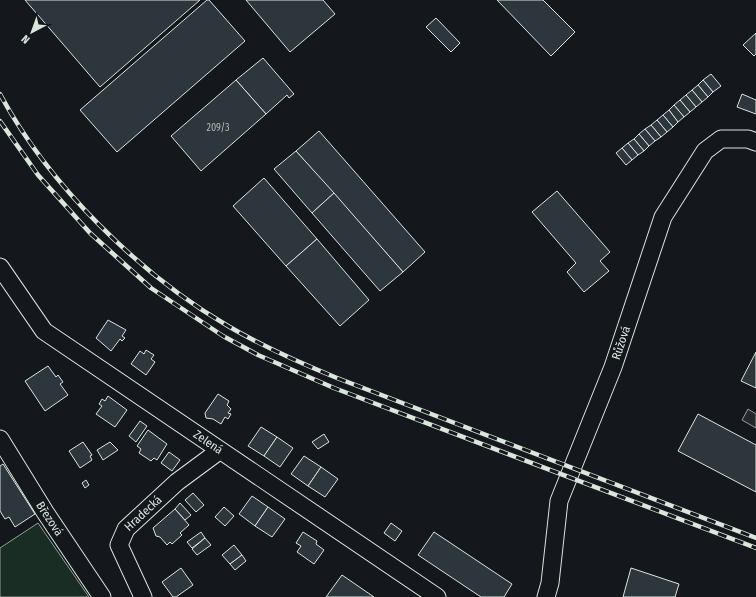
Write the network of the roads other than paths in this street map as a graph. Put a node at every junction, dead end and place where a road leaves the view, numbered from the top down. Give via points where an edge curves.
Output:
1 (756, 142) edge
2 (0, 267) edge
3 (0, 439) edge
4 (219, 451) junction
5 (102, 597) edge
6 (143, 597) edge
7 (437, 597) edge
8 (546, 597) edge

1 - 8 street, Růžová via 748,139 721,139 705,151 663,217 614,367 559,501 550,583
2 - 4 street, Zelená via 44,331
3 - 5 street, Březová
4 - 6 street, Hradecká via 177,482 126,528 119,545
4 - 7 street, Zelená

